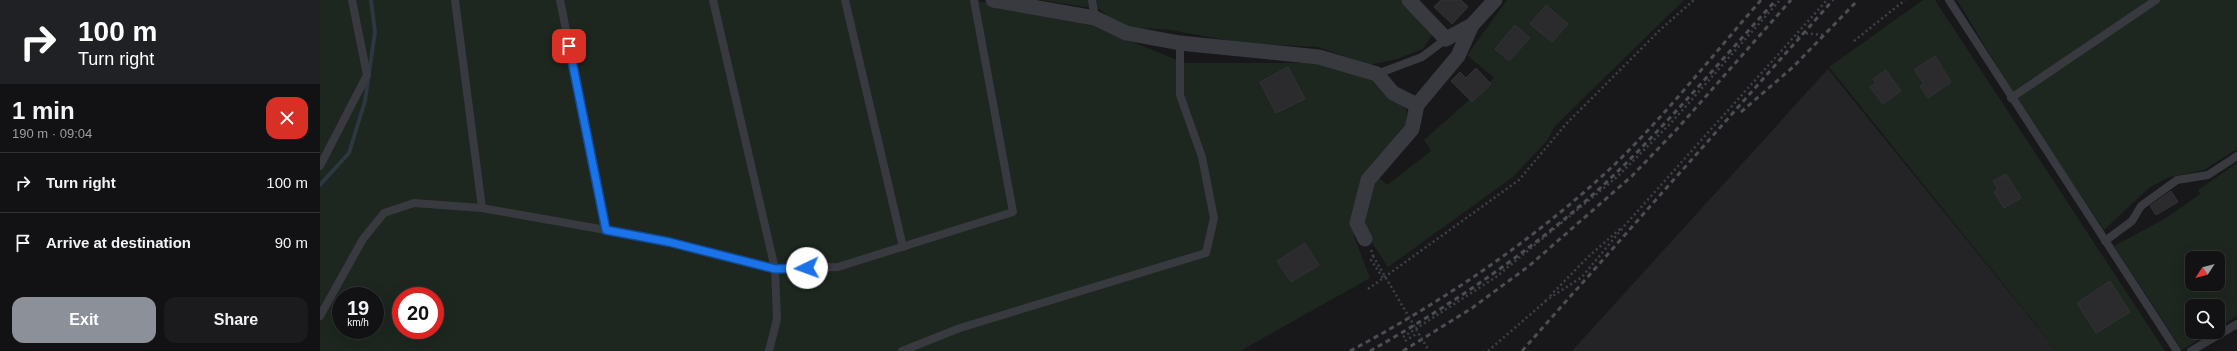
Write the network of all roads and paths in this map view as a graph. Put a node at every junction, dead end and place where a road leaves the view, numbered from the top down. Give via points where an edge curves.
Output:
1 (352, 0) edge
2 (455, 0) edge
3 (560, 0) edge
4 (713, 0) edge
5 (845, 0) edge
6 (974, 0) edge
7 (993, 0) edge
8 (1092, 0) edge
9 (1409, 0) edge
10 (1495, 0) edge
11 (1694, 0) edge
12 (1780, 0) edge
13 (1827, 0) edge
14 (1905, 0) edge
15 (1949, 0) edge
16 (2156, 0) edge
17 (1095, 18) junction
18 (1472, 25) junction
19 (1824, 35) dead end
20 (1795, 38) junction
21 (1446, 39) junction
22 (1854, 41) dead end
23 (1180, 43) junction
24 (1377, 74) junction
25 (2011, 98) junction
26 (1417, 104) junction
27 (2237, 156) edge
28 (320, 166) edge
29 (482, 208) junction
30 (1626, 224) junction
31 (606, 230) junction
32 (1365, 239) dead end
33 (2106, 241) junction
34 (903, 247) junction
35 (775, 269) junction
36 (1383, 278) junction
37 (1368, 289) dead end
38 (1545, 301) junction
39 (320, 316) edge
40 (2237, 324) edge
41 (1418, 334) junction
42 (1403, 337) dead end
43 (1405, 341) dead end
44 (769, 351) edge
45 (902, 351) edge
46 (1428, 351) edge
47 (1488, 351) edge
48 (2176, 351) edge
49 (2191, 351) edge

1 - 28 lane via 367,75
2 - 29 lane
3 - 31 lane
4 - 35 lane
5 - 34 lane
6 - 34 lane via 1013,212
7 - 17 street
8 - 17 lane
9 - 21 street
10 - 18 street
11 - 36 path via 1669,25 1661,29 1566,124 1519,180
12 - 42 path via 1671,123 1617,177 1496,277
13 - 20 path
14 - 22 path
15 - 25 lane
16 - 25 lane
17 - 23 street via 1126,33
18 - 21 street
18 - 26 street via 1458,56
19 - 20 path via 1804,34
20 - 30 path
21 - 24 lane via 1422,57
23 - 24 street via 1319,57
23 - 45 lane via 1180,95 1202,157 1214,218 1206,253 968,326
24 - 26 street via 1393,93
25 - 33 lane
26 - 32 street via 1412,129 1368,180 1358,223
27 - 33 lane via 2208,175 2177,180 2141,206 2132,221
29 - 31 lane
29 - 39 lane via 414,203 384,213 363,239
30 - 38 path via 1588,257
30 - 38 path via 1582,277
31 - 35 lane via 669,242
33 - 48 lane
34 - 35 lane via 838,266
35 - 44 lane via 777,319
36 - 37 path
36 - 41 path, bridge via 1371,260 1373,256
38 - 47 path
40 - 49 lane
41 - 43 path
41 - 46 path, bridge

